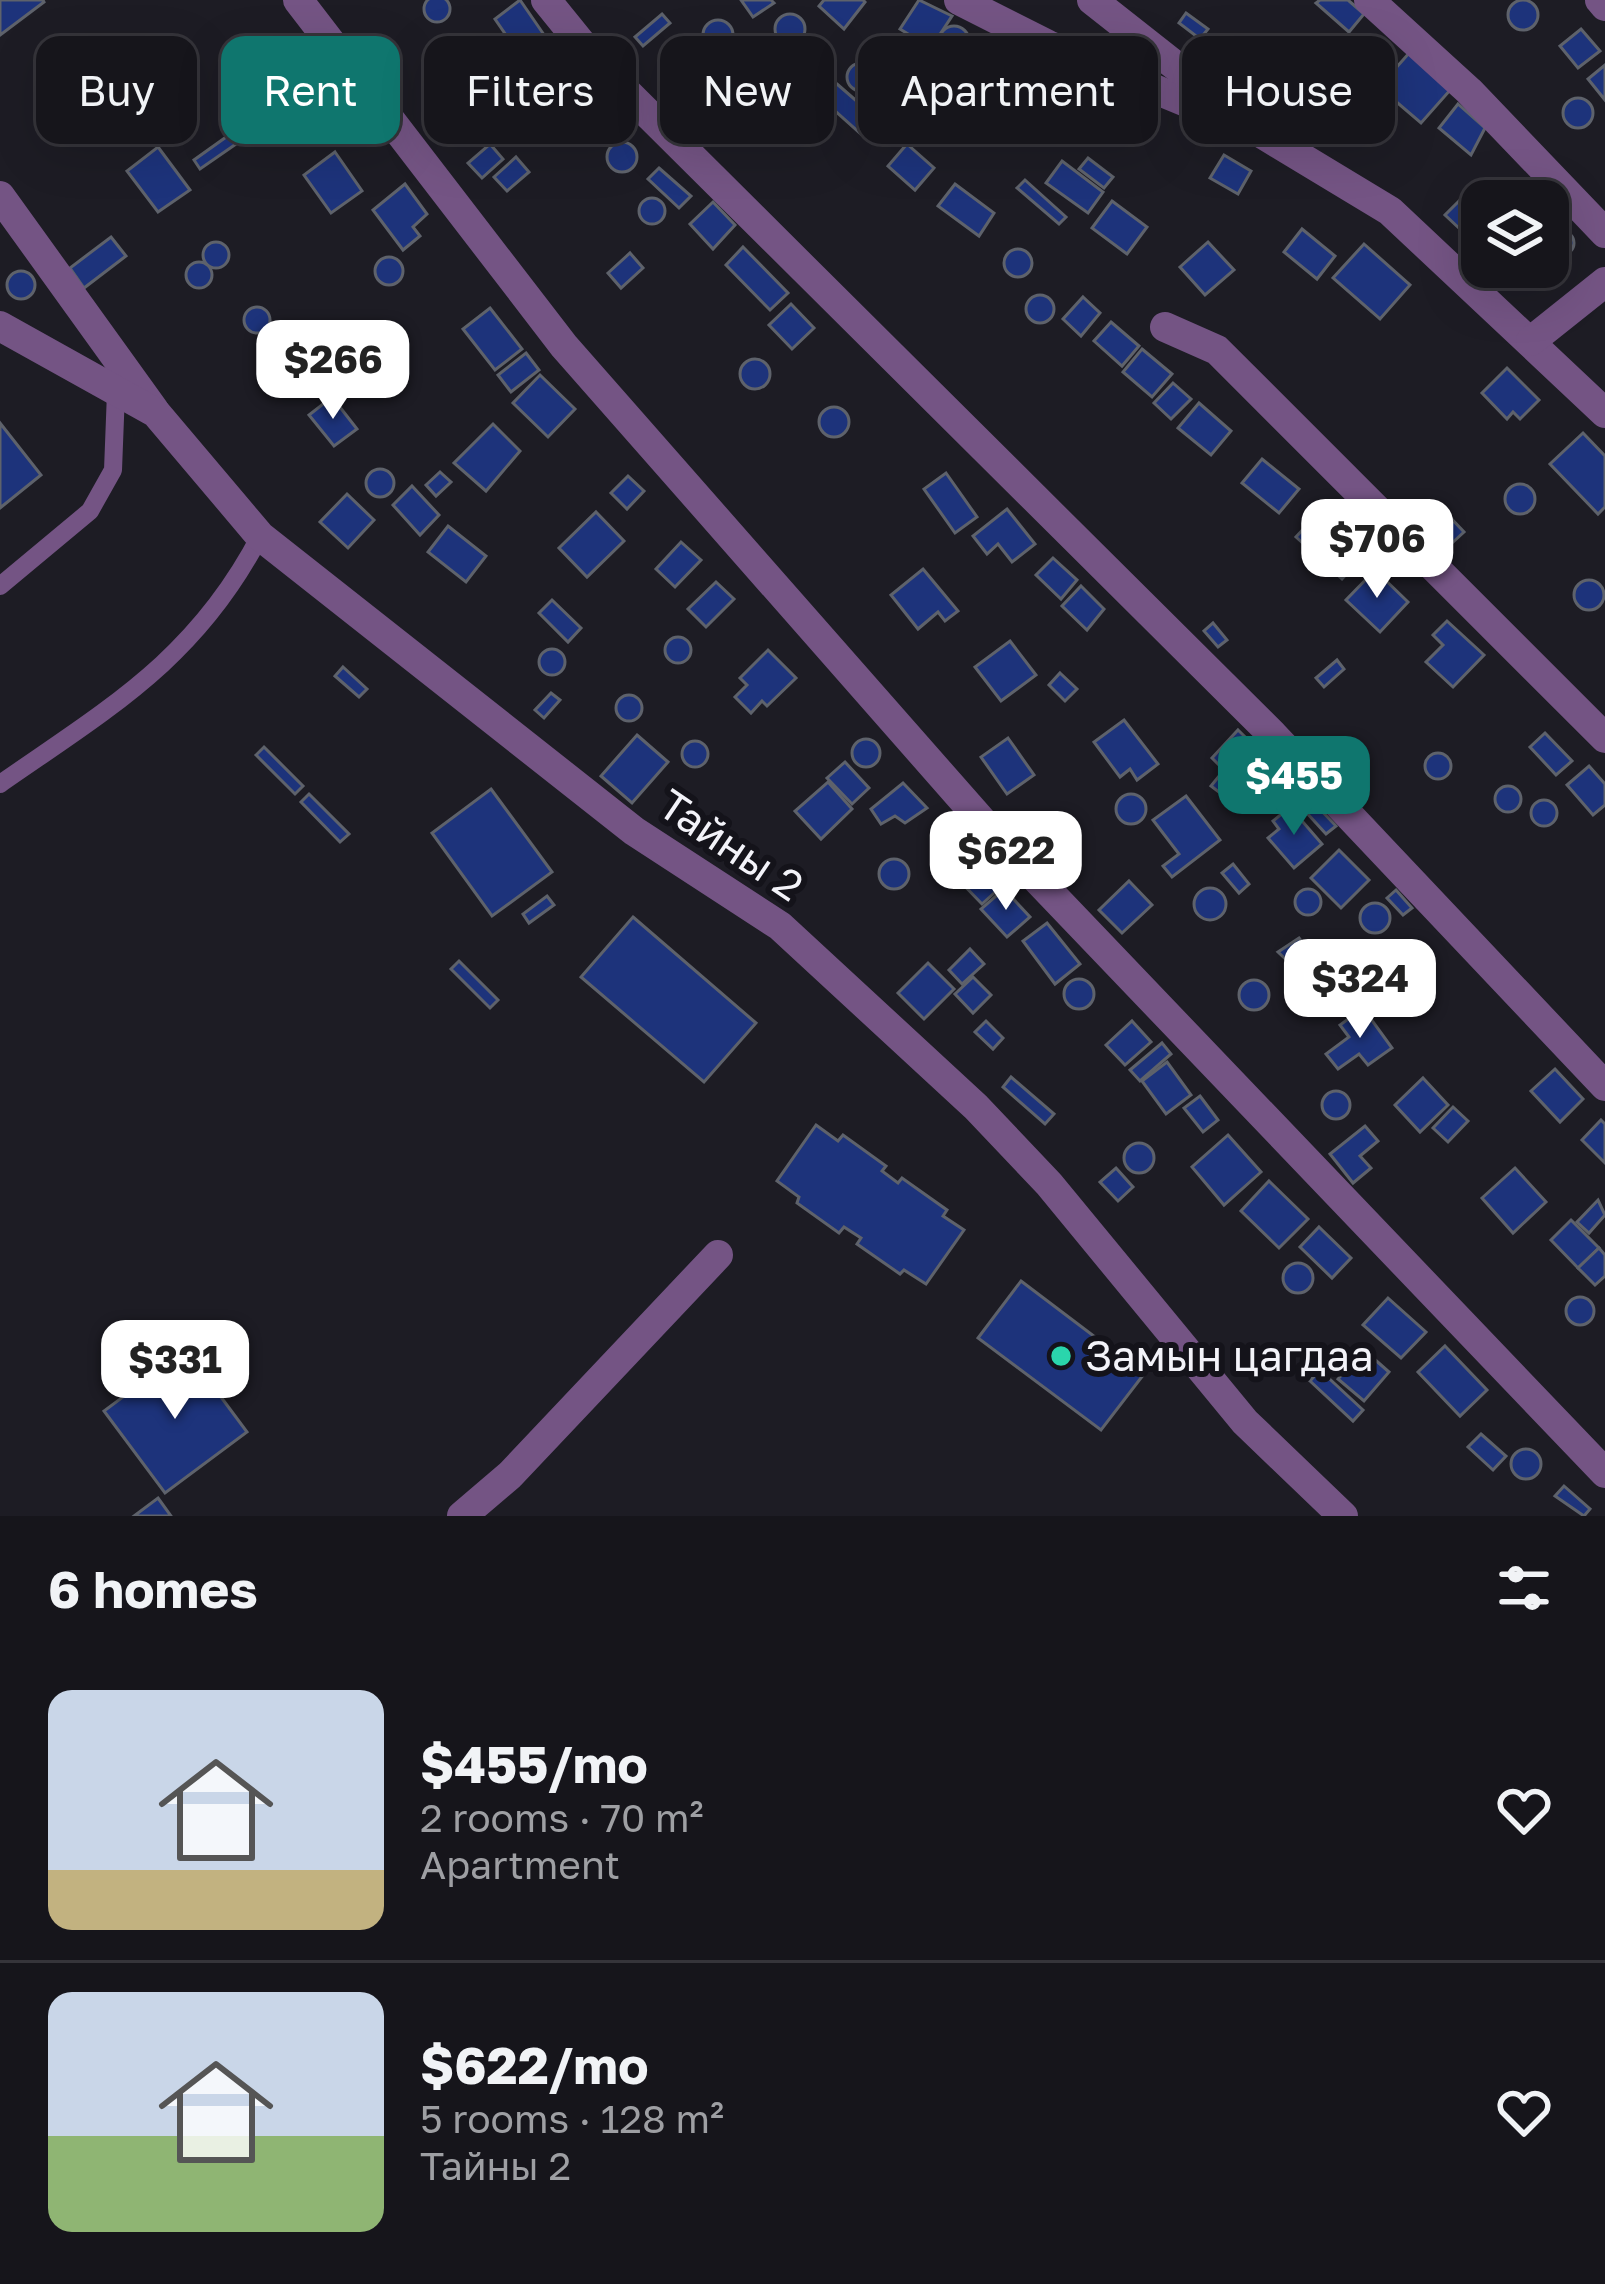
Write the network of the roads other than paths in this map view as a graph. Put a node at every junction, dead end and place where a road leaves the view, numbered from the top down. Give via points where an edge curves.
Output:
1 (298, 0) edge
2 (546, 0) edge
3 (959, 0) edge
4 (1092, 0) edge
5 (1369, 0) edge
6 (1182, 71) edge
7 (1182, 102) edge
8 (1278, 144) edge
9 (0, 196) edge
10 (1605, 233) edge
11 (1605, 281) edge
12 (0, 326) edge
13 (1165, 327) dead end
14 (1531, 341) junction
15 (116, 392) junction
16 (156, 413) junction
17 (1605, 413) edge
18 (260, 536) junction
19 (0, 586) edge
20 (1605, 738) edge
21 (0, 784) edge
22 (1605, 1086) edge
23 (718, 1255) dead end
24 (1605, 1473) edge
25 (462, 1516) edge
26 (1343, 1516) edge

1 - 24 street via 564,346 987,827
2 - 22 street via 598,63 1273,735
3 - 7 street
4 - 6 street
5 - 10 street
8 - 14 street via 1390,211
9 - 16 street
11 - 14 street
12 - 15 street, Тайны 2
13 - 20 street via 1217,350
14 - 17 street
15 - 16 street, Тайны 2
15 - 19 lane via 113,470 90,511
16 - 18 street, Тайны 2
18 - 21 lane via 235,584 185,645 142,686
18 - 26 street, Тайны 2 via 634,831 780,926 991,1122 1245,1422
23 - 25 street

